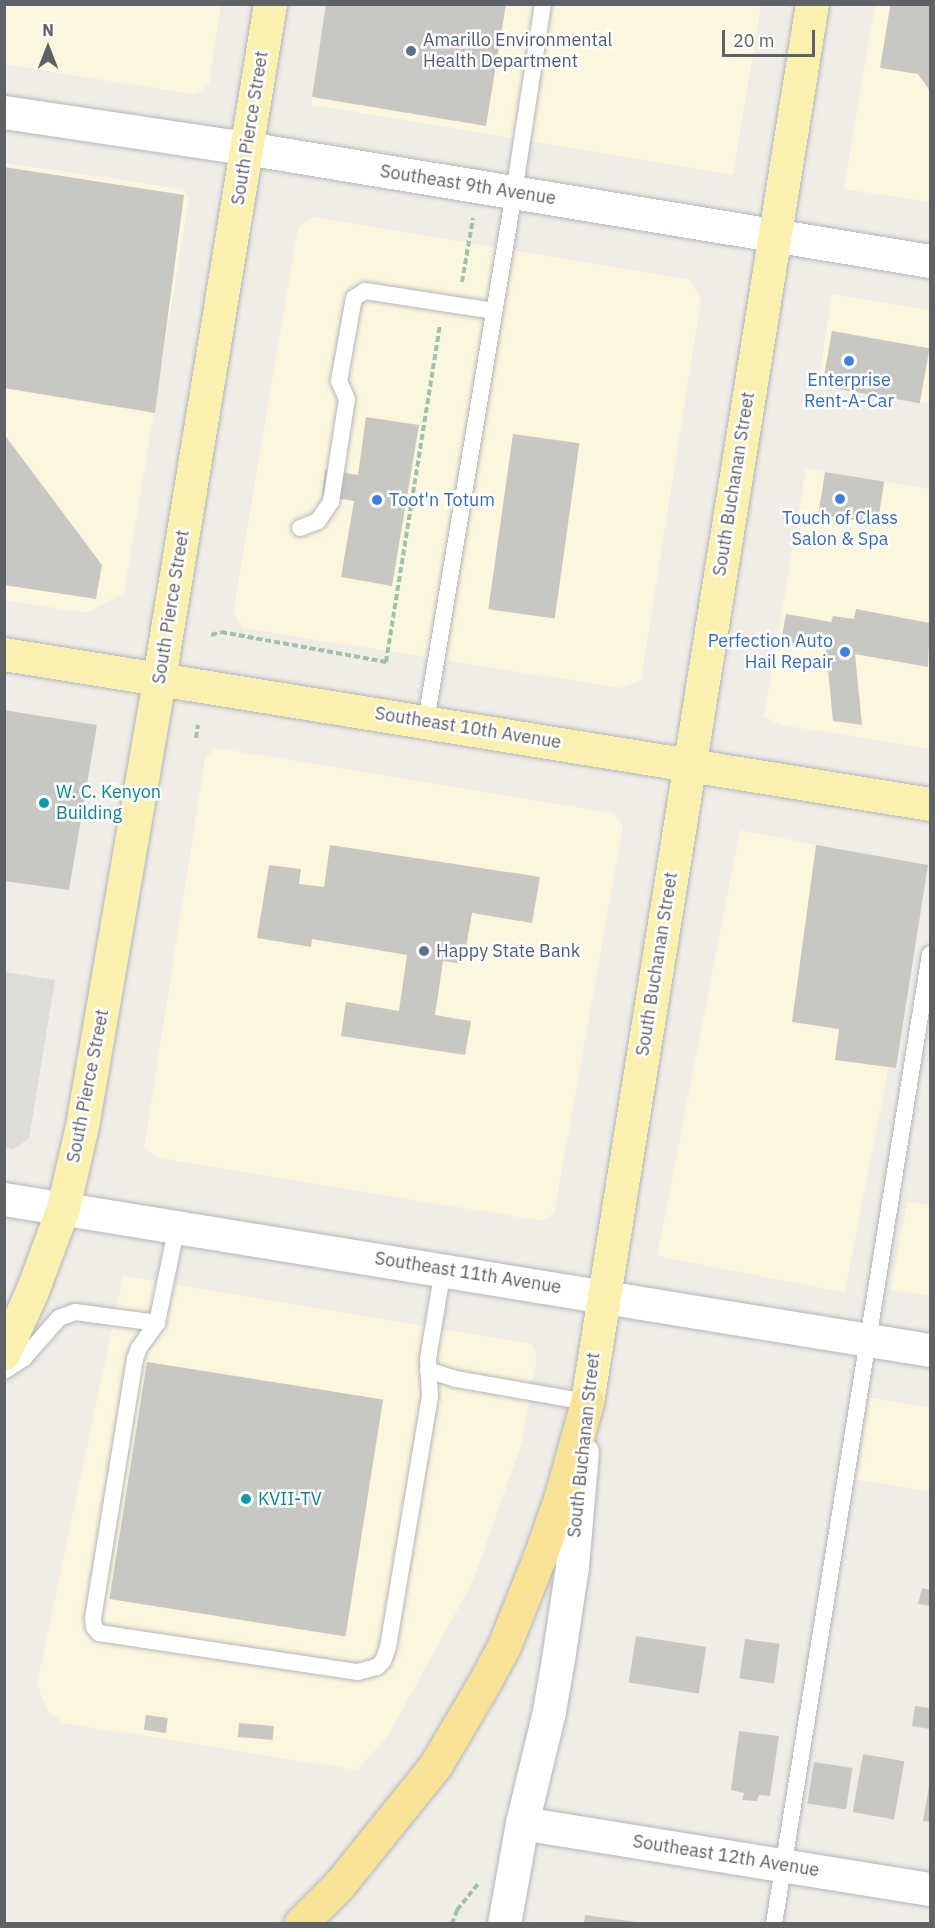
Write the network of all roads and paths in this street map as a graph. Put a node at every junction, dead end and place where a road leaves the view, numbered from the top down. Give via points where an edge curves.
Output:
1 (270, 4) edge
2 (543, 4) edge
3 (812, 4) edge
4 (4, 112) edge
5 (246, 148) junction
6 (477, 188) junction
7 (514, 193) junction
8 (774, 235) junction
9 (930, 261) edge
10 (458, 305) junction
11 (494, 311) junction
12 (300, 528) dead end
13 (210, 635) dead end
14 (4, 654) edge
15 (159, 678) junction
16 (426, 721) junction
17 (198, 725) dead end
18 (196, 738) dead end
19 (690, 764) junction
20 (930, 804) edge
21 (930, 954) edge
22 (4, 1199) edge
23 (63, 1208) junction
24 (177, 1226) junction
25 (443, 1269) junction
26 (602, 1295) junction
27 (157, 1323) junction
28 (868, 1340) junction
29 (930, 1350) edge
30 (4, 1353) edge
31 (428, 1370) junction
32 (4, 1371) edge
33 (587, 1402) junction
34 (522, 1823) junction
35 (785, 1865) junction
36 (481, 1879) dead end
37 (930, 1888) edge
38 (300, 1923) edge
39 (452, 1923) edge
40 (504, 1923) edge
41 (774, 1923) edge

1 - 5 main road, South Pierce Street
2 - 7 lane
3 - 8 main road, South Buchanan Street
4 - 5 street, Southeast 9th Avenue
5 - 6 street, Southeast 9th Avenue
5 - 15 main road, South Pierce Street
6 - 7 street, Southeast 9th Avenue
6 - 10 path
7 - 8 street, Southeast 9th Avenue
7 - 11 lane
8 - 9 street, Southeast 9th Avenue
8 - 19 main road, South Buchanan Street
10 - 11 lane
10 - 12 lane via 365,291 354,297 339,381 347,399 331,502 318,521
10 - 13 path via 455,326 441,323 386,662 221,632
11 - 16 lane
14 - 15 main road, Southeast 10th Avenue
15 - 16 main road, Southeast 10th Avenue
15 - 23 main road, South Pierce Street via 97,1045
16 - 19 main road, Southeast 10th Avenue
17 - 18 path
19 - 20 main road, Southeast 10th Avenue
19 - 26 main road, South Buchanan Street
21 - 28 lane
22 - 23 street, Southeast 11th Avenue
23 - 24 street, Southeast 11th Avenue
23 - 30 main road, South Pierce Street
24 - 25 street, Southeast 11th Avenue
24 - 27 lane
25 - 26 street, Southeast 11th Avenue
25 - 31 lane
26 - 28 street, Southeast 11th Avenue
26 - 33 main road, South Buchanan Street
27 - 31 lane via 135,1359 93,1619 99,1633 358,1672 377,1667 388,1647 430,1397
27 - 32 lane via 75,1312 59,1318 24,1358
28 - 29 street, Southeast 11th Avenue
28 - 35 lane
31 - 33 lane via 456,1379
33 - 34 street, South Buchanan Street via 572,1566 558,1659
33 - 38 highway via 561,1496 525,1596 504,1646 461,1725 423,1781 339,1885
34 - 35 street, Southeast 12th Avenue
34 - 40 street, South Buchanan Street
35 - 37 street, Southeast 12th Avenue
35 - 41 lane
36 - 39 path

